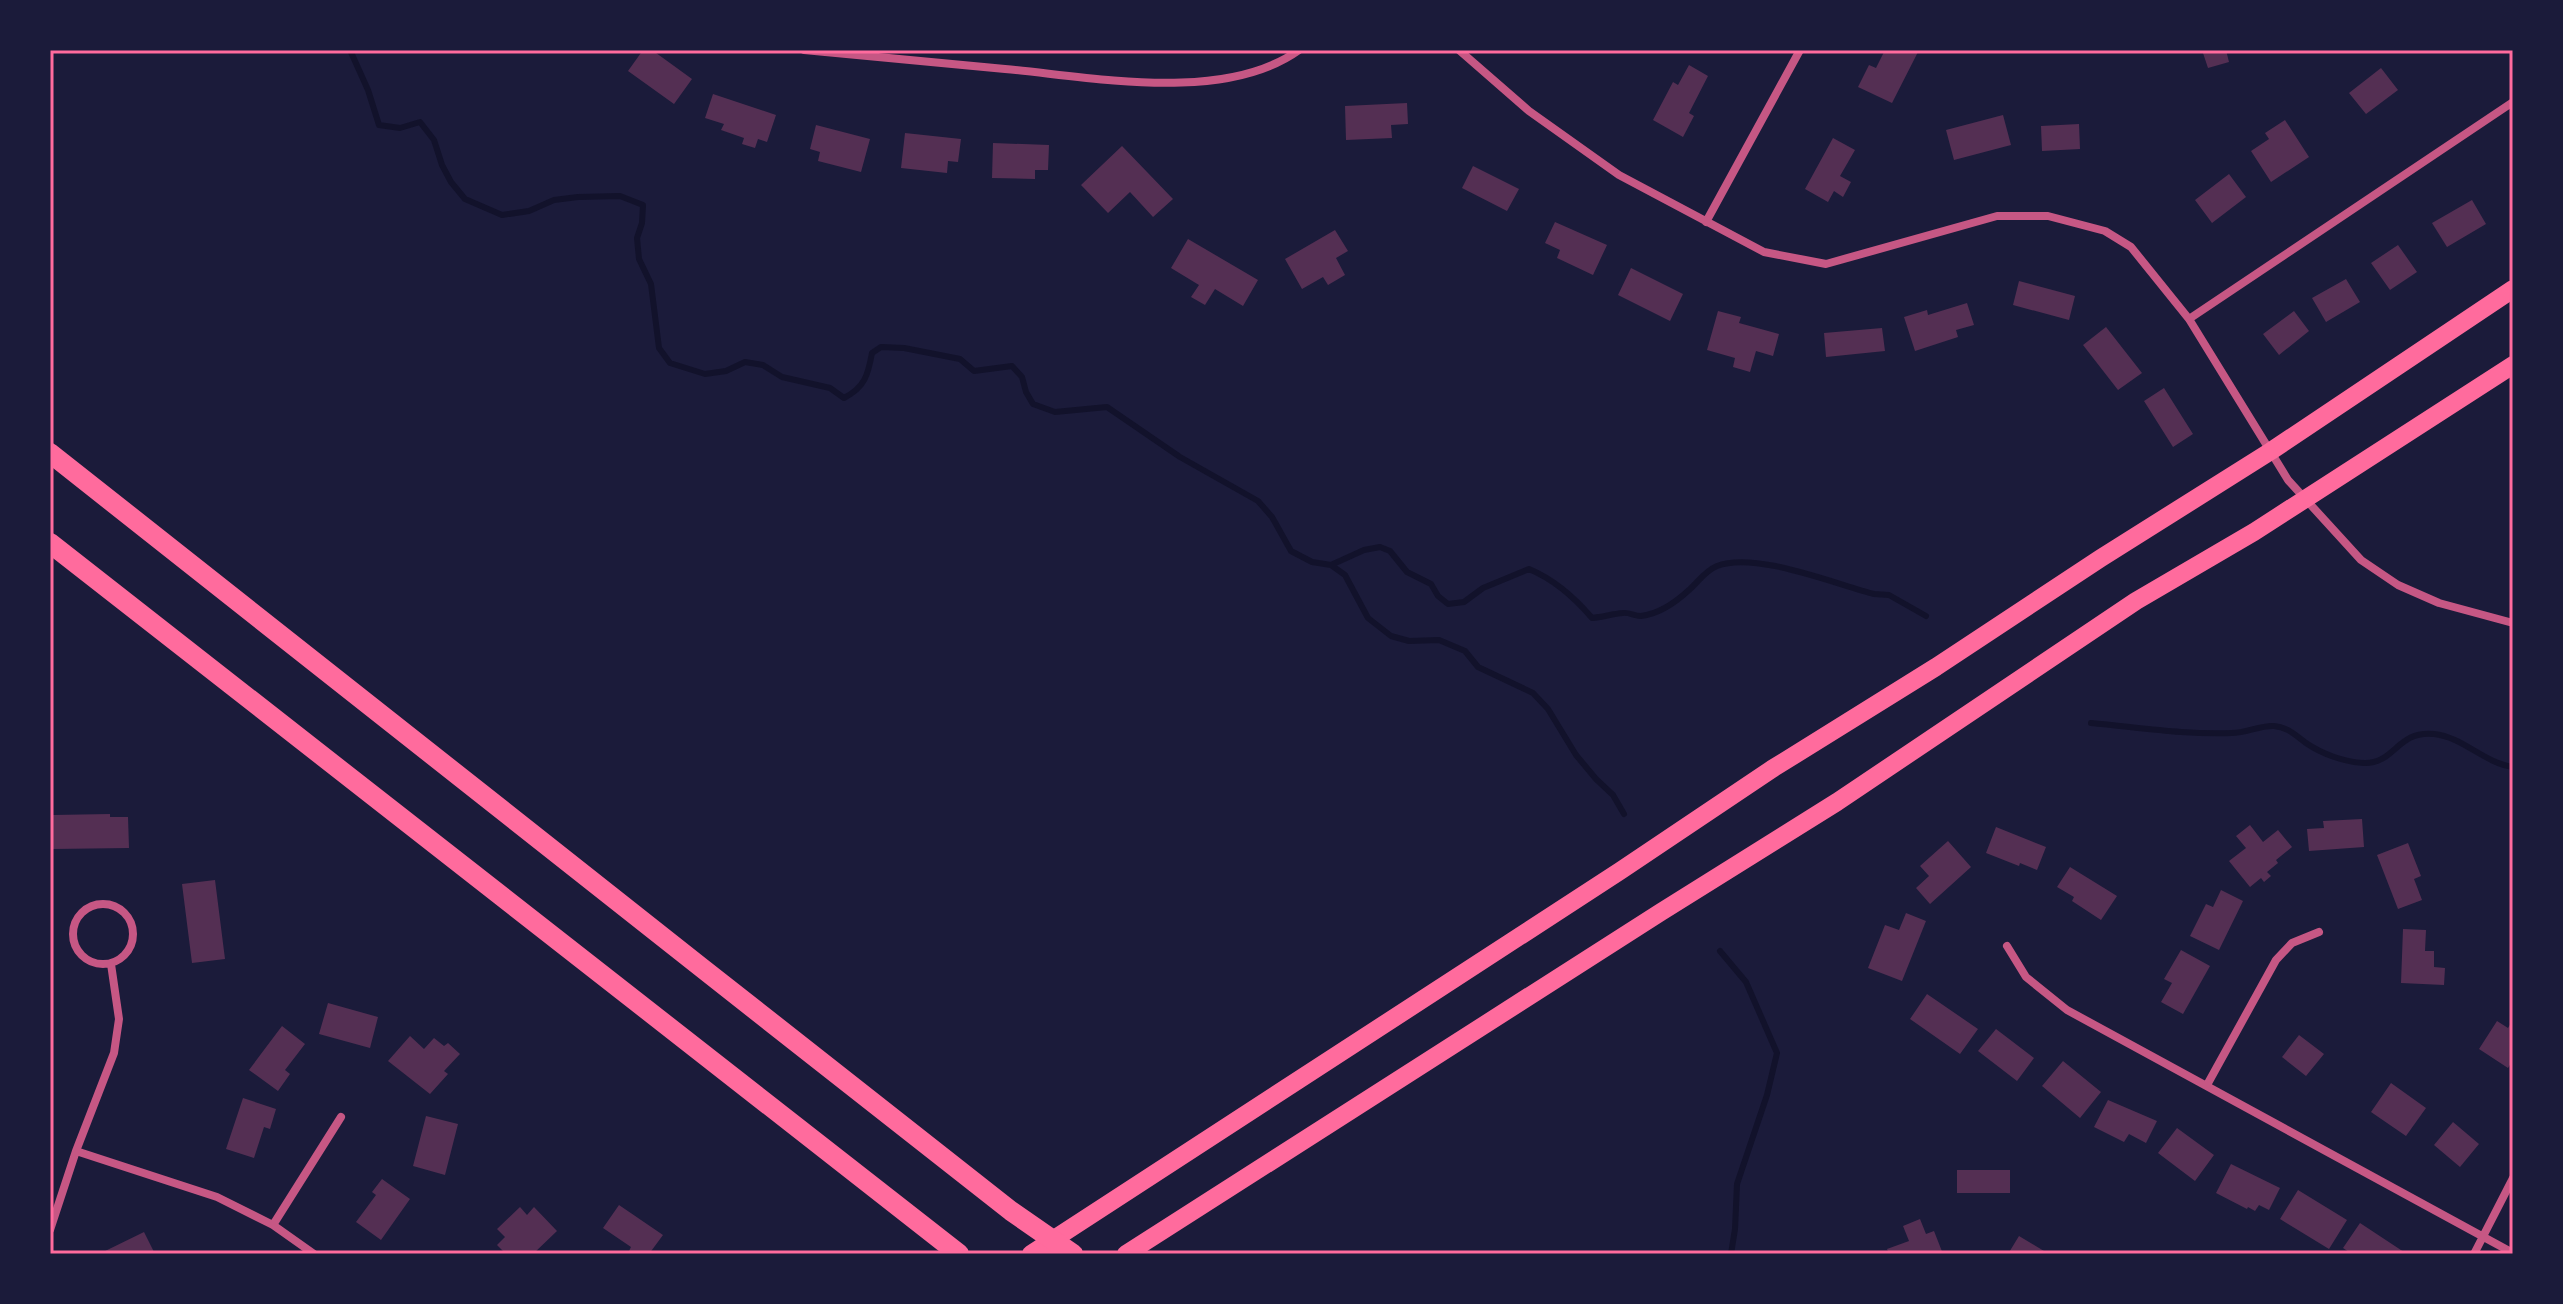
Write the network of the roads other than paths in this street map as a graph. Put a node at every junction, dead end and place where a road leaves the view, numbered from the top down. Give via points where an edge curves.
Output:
1 (804, 50) edge
2 (1299, 50) edge
3 (1459, 50) edge
4 (1800, 50) edge
5 (2513, 102) edge
6 (1706, 222) junction
7 (2513, 289) edge
8 (2189, 319) junction
9 (2513, 365) edge
10 (2271, 451) junction
11 (50, 453) edge
12 (2304, 498) junction
13 (50, 543) edge
14 (2513, 623) edge
15 (2319, 932) dead end
16 (2007, 946) dead end
17 (111, 964) junction
18 (2207, 1085) junction
19 (341, 1117) dead end
20 (76, 1151) junction
21 (2513, 1178) edge
22 (273, 1225) junction
23 (50, 1230) edge
24 (2483, 1237) junction
25 (956, 1252) edge
26 (2513, 1253) edge
27 (314, 1254) edge
28 (1031, 1254) edge
29 (1073, 1254) edge
30 (1126, 1254) edge
31 (2474, 1254) edge

1 - 2 street via 1161,84 1235,78
3 - 6 street via 1529,111 1619,175
4 - 6 street
5 - 8 street
6 - 8 street via 1764,252 1826,264 1997,216 2048,216 2105,231 2131,247
7 - 10 main road
8 - 10 street
9 - 12 main road
10 - 12 street
10 - 28 main road via 1772,769
11 - 29 highway via 1011,1211
12 - 14 street via 2361,560 2398,585 2439,603
12 - 30 main road via 2136,601 1837,802
13 - 25 highway
15 - 18 street via 2292,943 2276,960
16 - 18 street via 2026,977 2067,1010
17 - 17 street via 84,958 73,943 74,923 95,904 116,906 131,921 128,951
17 - 20 street via 118,1035
18 - 24 street
19 - 22 street
20 - 22 street via 217,1197
20 - 23 street
21 - 24 street
22 - 27 street
24 - 26 street
24 - 31 street

